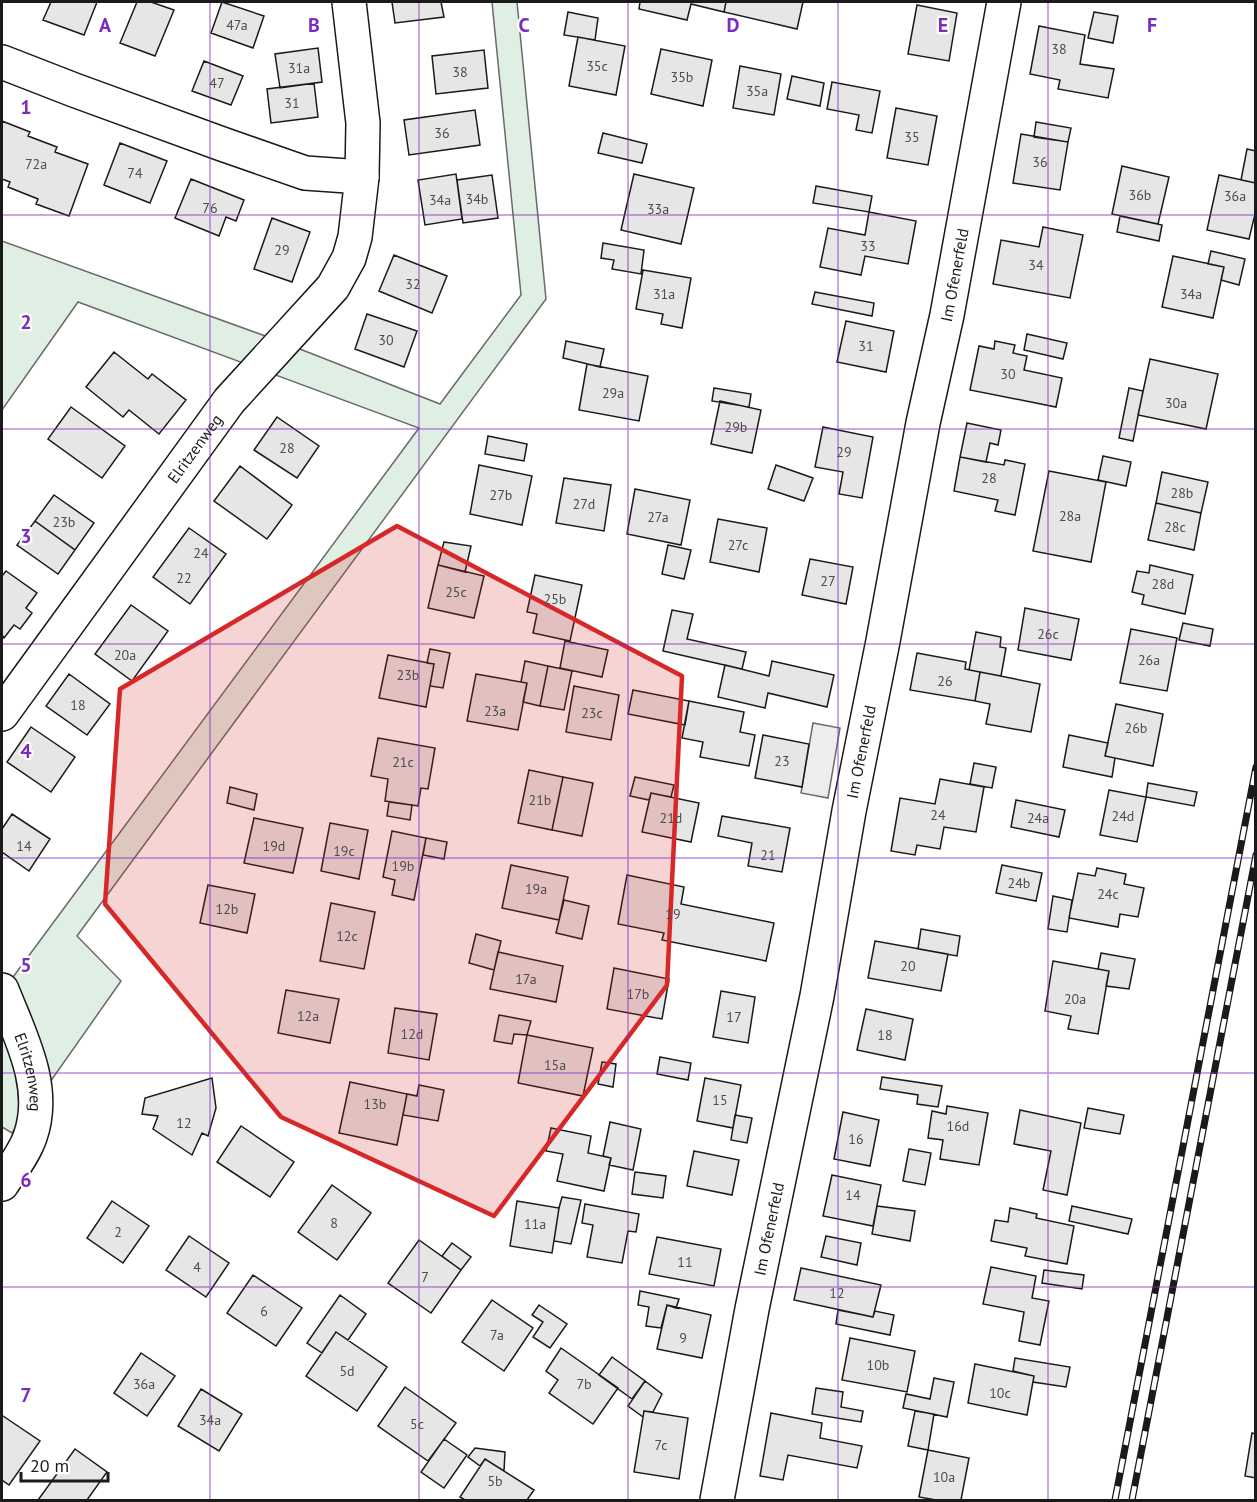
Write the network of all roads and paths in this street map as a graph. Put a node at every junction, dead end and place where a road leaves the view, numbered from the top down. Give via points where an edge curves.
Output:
1 (349, 2) edge
2 (1004, 2) edge
3 (2, 62) edge
4 (362, 177) junction
5 (2, 714) edge
6 (2, 990) edge
7 (2, 1184) edge
8 (717, 1500) edge

1 - 4 street, Elritzenweg via 363,123
2 - 8 street, Im Ofenerfeld via 817,996
3 - 4 street via 305,173
4 - 5 street, Elritzenweg via 355,237 333,287 229,401
6 - 7 street, Elritzenweg via 31,1065 36,1115 30,1137

